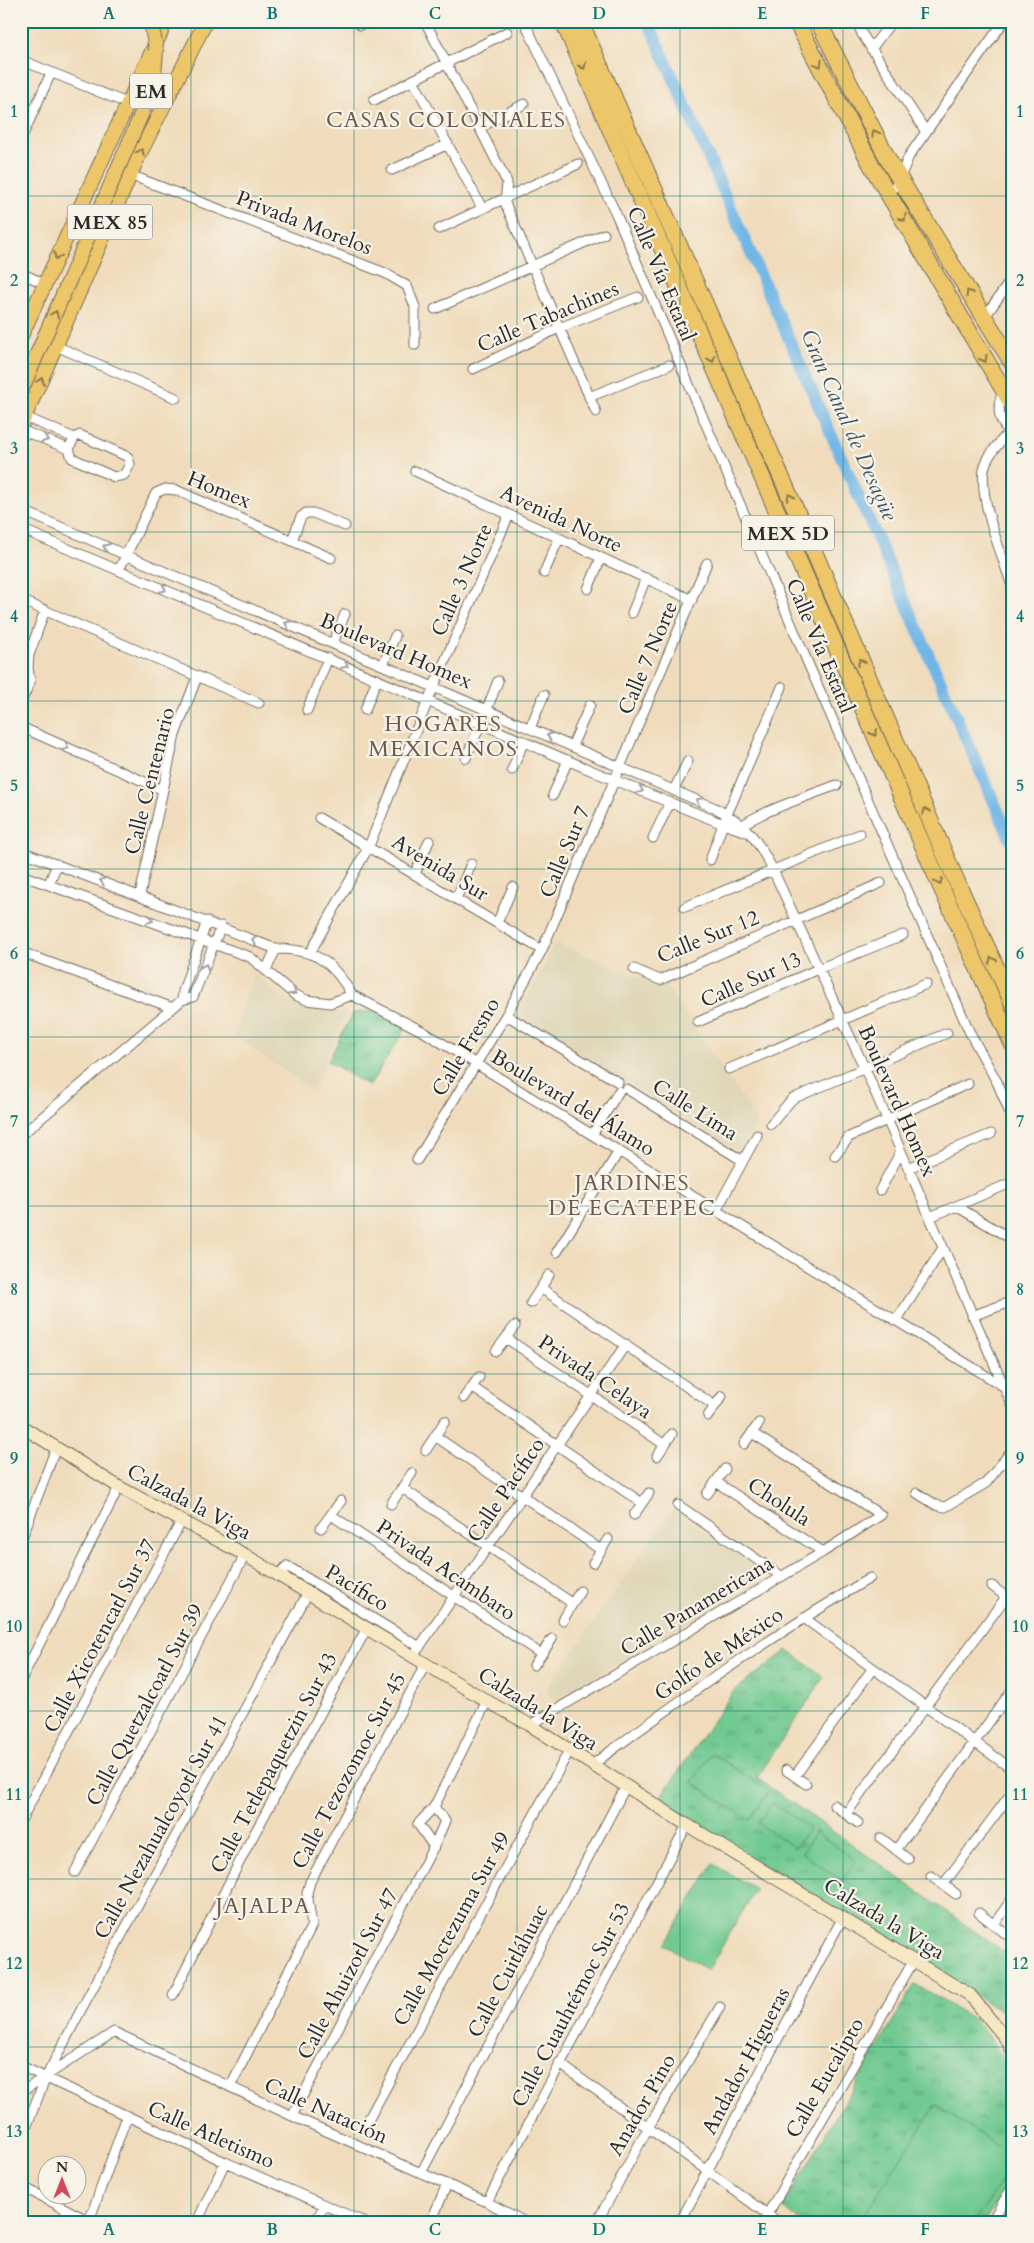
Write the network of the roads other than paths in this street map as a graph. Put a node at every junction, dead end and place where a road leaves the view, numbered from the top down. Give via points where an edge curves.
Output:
1 (149, 21) edge
2 (166, 21) edge
3 (206, 21) edge
4 (426, 21) edge
5 (524, 21) edge
6 (563, 21) edge
7 (580, 21) edge
8 (796, 21) edge
9 (818, 21) edge
10 (857, 21) edge
11 (892, 21) edge
12 (1004, 21) edge
13 (507, 32) dead end
14 (871, 49) junction
15 (21, 60) edge
16 (446, 63) junction
17 (51, 73) junction
18 (413, 80) junction
19 (374, 100) dead end
20 (129, 104) junction
21 (524, 104) dead end
22 (479, 128) junction
23 (926, 132) junction
24 (21, 139) edge
25 (448, 144) junction
26 (909, 156) junction
27 (101, 162) junction
28 (890, 162) junction
29 (578, 164) dead end
30 (873, 168) junction
31 (392, 170) dead end
32 (130, 175) junction
33 (900, 180) junction
34 (887, 192) junction
35 (506, 197) junction
36 (482, 208) junction
37 (439, 230) dead end
38 (604, 234) dead end
39 (532, 265) junction
40 (21, 273) edge
41 (1013, 277) edge
42 (45, 284) junction
43 (638, 297) dead end
44 (435, 309) dead end
45 (984, 318) junction
46 (559, 328) junction
47 (21, 336) edge
48 (415, 345) dead end
49 (56, 346) junction
50 (1013, 364) edge
51 (669, 365) dead end
52 (472, 369) dead end
53 (1008, 387) edge
54 (21, 391) edge
55 (589, 397) junction
56 (176, 398) dead end
57 (1013, 406) edge
58 (596, 412) dead end
59 (22, 424) edge
60 (1011, 433) edge
61 (74, 438) junction
62 (69, 449) junction
63 (415, 470) dead end
64 (21, 510) edge
65 (509, 515) junction
66 (346, 526) dead end
67 (21, 529) edge
68 (559, 538) junction
69 (292, 540) junction
70 (126, 556) junction
71 (331, 558) dead end
72 (601, 558) junction
73 (707, 563) dead end
74 (119, 570) junction
75 (544, 573) dead end
76 (646, 578) junction
77 (588, 589) dead end
78 (1013, 589) edge
79 (692, 600) junction
80 (23, 601) dead end
81 (246, 606) junction
82 (45, 610) junction
83 (632, 613) dead end
84 (345, 614) dead end
85 (240, 621) junction
86 (396, 636) dead end
87 (333, 643) junction
88 (328, 658) junction
89 (383, 664) junction
90 (197, 677) junction
91 (378, 679) junction
92 (498, 681) dead end
93 (434, 686) junction
94 (782, 688) dead end
95 (544, 695) dead end
96 (428, 700) junction
97 (21, 702) edge
98 (259, 703) dead end
99 (590, 705) dead end
100 (487, 709) junction
101 (307, 710) dead end
102 (365, 710) dead end
103 (481, 723) junction
104 (21, 727) edge
105 (530, 728) junction
106 (524, 741) junction
107 (572, 746) junction
108 (466, 758) dead end
109 (568, 760) junction
110 (688, 761) dead end
111 (620, 767) junction
112 (512, 770) dead end
113 (614, 780) junction
114 (836, 785) dead end
115 (163, 790) junction
116 (674, 790) junction
117 (553, 795) dead end
118 (670, 802) junction
119 (728, 814) junction
120 (319, 818) dead end
121 (723, 824) junction
122 (740, 827) junction
123 (860, 834) dead end
124 (653, 838) dead end
125 (429, 841) dead end
126 (369, 846) junction
127 (21, 851) edge
128 (710, 860) dead end
129 (57, 864) junction
130 (471, 864) dead end
131 (773, 870) junction
132 (415, 874) junction
133 (21, 875) edge
134 (881, 883) dead end
135 (50, 884) junction
136 (513, 887) dead end
137 (140, 895) junction
138 (456, 899) junction
139 (685, 908) dead end
140 (794, 920) junction
141 (207, 921) junction
142 (497, 923) junction
143 (221, 926) junction
144 (903, 935) dead end
145 (201, 938) junction
146 (214, 944) junction
147 (276, 949) junction
148 (542, 950) junction
149 (21, 952) edge
150 (310, 953) junction
151 (634, 969) dead end
152 (818, 969) junction
153 (266, 970) junction
154 (926, 984) dead end
155 (352, 996) junction
156 (182, 1000) junction
157 (1013, 1004) edge
158 (174, 1008) junction
159 (506, 1015) junction
160 (841, 1020) junction
161 (698, 1022) dead end
162 (947, 1033) dead end
163 (1013, 1045) edge
164 (476, 1064) junction
165 (729, 1068) dead end
166 (865, 1069) junction
167 (968, 1084) dead end
168 (622, 1087) junction
169 (886, 1120) junction
170 (1013, 1120) edge
171 (771, 1124) dead end
172 (21, 1134) edge
173 (992, 1134) dead end
174 (592, 1135) junction
175 (758, 1135) dead end
176 (618, 1151) junction
177 (900, 1151) junction
178 (835, 1156) dead end
179 (417, 1160) dead end
180 (743, 1161) junction
181 (908, 1168) junction
182 (1013, 1182) edge
183 (880, 1190) dead end
184 (956, 1206) junction
185 (716, 1211) junction
186 (930, 1217) junction
187 (1013, 1240) edge
188 (943, 1248) junction
189 (557, 1252) dead end
190 (549, 1275) dead end
191 (541, 1288) junction
192 (1013, 1301) edge
193 (531, 1303) dead end
194 (972, 1316) junction
195 (896, 1321) junction
196 (515, 1326) dead end
197 (506, 1338) junction
198 (626, 1344) junction
199 (496, 1351) dead end
200 (479, 1376) dead end
201 (1003, 1386) junction
202 (472, 1387) junction
203 (592, 1394) junction
204 (722, 1396) dead end
205 (464, 1398) dead end
206 (715, 1406) junction
207 (1013, 1407) edge
208 (708, 1416) dead end
209 (445, 1421) dead end
210 (758, 1423) dead end
211 (21, 1426) edge
212 (752, 1433) junction
213 (672, 1434) dead end
214 (435, 1436) junction
215 (744, 1444) dead end
216 (665, 1445) junction
217 (557, 1446) junction
218 (56, 1448) junction
219 (1013, 1449) edge
220 (426, 1450) dead end
221 (657, 1456) dead end
222 (725, 1469) dead end
223 (412, 1473) dead end
224 (716, 1482) junction
225 (119, 1488) junction
226 (402, 1488) junction
227 (649, 1493) dead end
228 (917, 1493) dead end
229 (707, 1494) dead end
230 (523, 1495) junction
231 (341, 1501) dead end
232 (642, 1503) junction
233 (391, 1504) dead end
234 (678, 1505) dead end
235 (331, 1515) junction
236 (634, 1515) dead end
237 (182, 1520) junction
238 (321, 1528) dead end
239 (608, 1539) dead end
240 (21, 1540) edge
241 (488, 1547) junction
242 (601, 1550) junction
243 (823, 1552) junction
244 (245, 1555) junction
245 (593, 1563) dead end
246 (279, 1576) junction
247 (781, 1576) junction
248 (870, 1578) dead end
249 (992, 1586) dead end
250 (580, 1591) dead end
251 (308, 1594) junction
252 (454, 1596) junction
253 (1009, 1599) edge
254 (572, 1603) junction
255 (804, 1618) junction
256 (563, 1620) dead end
257 (366, 1628) junction
258 (552, 1639) dead end
259 (417, 1651) junction
260 (541, 1654) junction
261 (426, 1663) junction
262 (534, 1665) dead end
263 (873, 1668) junction
264 (21, 1680) edge
265 (1013, 1689) edge
266 (487, 1701) junction
267 (924, 1706) junction
268 (530, 1725) junction
269 (974, 1741) junction
270 (569, 1751) junction
271 (592, 1765) junction
272 (786, 1770) dead end
273 (1013, 1770) edge
274 (795, 1776) junction
275 (806, 1784) dead end
276 (626, 1786) junction
277 (1013, 1791) edge
278 (834, 1805) dead end
279 (434, 1807) junction
280 (846, 1814) junction
281 (21, 1820) edge
282 (858, 1823) dead end
283 (687, 1825) junction
284 (881, 1838) dead end
285 (434, 1847) junction
286 (896, 1850) junction
287 (908, 1859) dead end
288 (75, 1872) dead end
289 (931, 1876) dead end
290 (944, 1885) junction
291 (956, 1894) dead end
292 (1013, 1898) edge
293 (979, 1913) dead end
294 (843, 1917) junction
295 (994, 1924) junction
296 (1010, 1937) dead end
297 (914, 1960) junction
298 (174, 1995) dead end
299 (720, 2008) dead end
300 (1013, 2052) edge
301 (559, 2063) junction
302 (21, 2066) edge
303 (46, 2078) junction
304 (230, 2087) junction
305 (21, 2092) edge
306 (127, 2116) junction
307 (292, 2116) junction
308 (366, 2124) dead end
309 (648, 2128) junction
310 (21, 2140) edge
311 (225, 2162) junction
312 (708, 2171) junction
313 (421, 2173) junction
314 (447, 2184) junction
315 (21, 2186) edge
316 (1013, 2186) edge
317 (487, 2202) junction
318 (324, 2204) junction
319 (765, 2218) edge
320 (514, 2219) edge
321 (90, 2221) edge
322 (197, 2222) edge
323 (316, 2222) edge
324 (364, 2222) edge
325 (431, 2222) edge
326 (525, 2222) edge
327 (597, 2222) edge
328 (680, 2222) edge
329 (778, 2222) edge
330 (991, 2222) edge

54 -> 1 main road, EM, bridge via 153,87 156,49
2 - 20 main road, MEX 85
32 -> 3 main road, MEX 85
4 - 16 street
5 - 170 street, Calle Vía Estatal via 617,216 814,677 970,1033
6 -> 163 highway, MEX 5D
157 -> 7 highway, MEX 5D
8 -> 30 highway
28 -> 9 highway
10 - 14 street
11 - 14 street
12 - 23 street
13 - 16 street
14 - 23 street
15 - 17 street
16 - 18 street
16 - 22 street
17 - 20 street
17 - 24 street
18 - 19 street
18 - 25 street
20 - 27 main road, MEX 85
21 - 22 street
22 - 35 street via 507,182
23 - 26 street
25 - 31 street
25 - 36 street
26 - 28 street
26 - 33 street
27 - 32 main road
27 -> 42 main road, MEX 85
28 - 30 street
28 - 33 highway
29 - 35 street
30 - 34 highway
32 - 48 street, Privada Morelos via 385,272 407,286 415,307
32 - 49 main road, MEX 85
33 - 34 street
45 -> 33 highway
34 -> 53 highway
35 - 36 street
35 - 39 street via 505,203
36 - 37 street
38 - 39 street
39 - 44 street
39 - 46 street
40 - 42 street
41 - 45 street
42 - 47 main road, MEX 85
43 - 46 street, Calle Tabachines
45 - 50 highway
46 - 52 street, Calle Tabachines
46 - 55 street
49 - 56 street
59 -> 49 main road, MEX 85
51 - 55 street
53 - 57 highway
53 - 60 street via 1000,399 1000,417
55 - 58 street
59 - 61 street
59 -> 62 street
60 - 78 street via 997,446 984,468 984,497
61 - 62 street
61 - 62 street via 86,436 125,455 130,464 124,475 114,477 76,461
63 - 65 street, Avenida Norte
70 -> 64 street, Boulevard Homex
65 - 68 street, Avenida Norte
65 - 93 street, Calle 3 Norte
66 - 69 street via 306,513 301,517
67 - 74 street, Boulevard Homex
68 - 72 street, Avenida Norte
68 - 75 street
69 - 70 street, Homex via 176,490 165,489 156,493
69 - 71 street, Homex
70 - 74 street, Homex
70 - 81 street, Boulevard Homex
72 - 76 street, Avenida Norte
72 - 77 street
73 - 79 street, Calle 7 Norte
74 -> 85 street, Boulevard Homex
76 - 79 street, Avenida Norte
76 - 83 street
79 - 111 street, Calle 7 Norte
80 - 82 street
81 - 85 street
87 -> 81 street, Boulevard Homex
82 - 90 street
82 - 97 street via 29,656 30,682
84 - 87 street
85 - 88 street, Boulevard Homex
86 - 89 street
87 - 89 street, Boulevard Homex
88 -> 91 street, Boulevard Homex
88 - 101 street
89 - 93 street, Boulevard Homex
90 - 98 street
90 - 115 street, Calle Centenario via 174,735
91 - 96 street, Boulevard Homex
91 - 102 street
92 - 100 street
93 - 96 street, Calle 3 Norte
93 - 100 street, Boulevard Homex
94 - 119 street
95 - 105 street
96 - 103 street, Boulevard Homex
96 - 126 street, Calle 3 Norte
99 - 107 street
100 - 105 street, Boulevard Homex
103 - 106 street, Boulevard Homex
103 - 108 street
104 -> 115 street
107 -> 105 street, Boulevard Homex
106 - 109 street, Boulevard Homex
106 - 112 street
107 - 111 street, Boulevard Homex
109 - 113 street, Boulevard Homex
109 - 117 street
110 - 116 street
111 - 113 street, Calle Sur 7
111 - 116 street, Boulevard Homex
113 -> 118 street, Boulevard Homex
113 - 148 street, Calle Sur 7
114 - 122 street
115 - 137 street, Calle Centenario
119 -> 116 street, Boulevard Homex
118 - 121 street, Boulevard Homex
118 - 124 street
119 - 121 street
119 - 122 street, Boulevard Homex
120 - 126 street, Avenida Sur
121 - 122 street, Boulevard Homex
121 - 128 street
122 - 131 street, Boulevard Homex via 759,843
123 - 131 street
125 - 132 street
126 - 132 street, Avenida Sur
126 - 150 street, Calle 3 Norte
127 - 129 street
129 - 135 street
137 -> 129 street
130 - 138 street
131 - 139 street
131 - 140 street, Boulevard Homex
132 - 138 street, Avenida Sur
133 - 135 street
134 - 140 street, Calle Sur 12
135 -> 145 street
136 - 142 street
137 - 141 street
138 - 142 street, Avenida Sur
140 - 151 street, Calle Sur 12 via 660,980
140 - 152 street, Boulevard Homex
141 - 143 street
141 - 145 street
142 - 148 street, Avenida Sur
143 - 146 street
147 -> 143 street
144 - 152 street, Calle Sur 13
145 - 146 street
145 - 156 street
146 - 153 street via 250,957
156 -> 146 street via 193,997
147 - 150 street
147 - 153 street
148 - 159 street, Calle Fresno
149 - 158 street
150 - 155 street via 340,975
152 - 160 street, Boulevard Homex
152 - 161 street, Calle Sur 13
153 -> 155 street via 295,995 307,1000 330,1003
154 - 160 street
155 - 164 street, Boulevard del Álamo via 411,1025
156 - 158 street
158 - 172 street
159 - 164 street, Calle Fresno
159 - 168 street, Calle Lima
160 - 165 street
160 - 166 street, Boulevard Homex
162 - 166 street
164 - 174 street, Boulevard del Álamo
164 - 179 street, Calle Fresno
166 - 169 street, Boulevard Homex
166 - 171 street via 792,1099
167 - 169 street
168 - 174 street
168 - 180 street, Calle Lima
169 - 177 street, Boulevard Homex
169 - 178 street via 849,1137
173 - 181 street
174 - 176 street, Boulevard del Álamo
175 - 180 street
176 - 185 street, Boulevard del Álamo
176 - 189 street
177 - 181 street, Boulevard Homex
177 - 183 street
180 - 185 street
181 - 186 street, Boulevard Homex
182 - 184 street
184 - 186 street
184 - 187 street
185 - 195 street, Boulevard del Álamo
186 - 188 street, Boulevard Homex
188 - 194 street, Boulevard Homex
188 - 195 street
190 - 191 street
191 - 193 street
191 - 198 street
192 - 194 street
194 - 201 street, Boulevard Homex
195 - 201 street, Boulevard del Álamo
196 - 197 street, Privada Celaya
197 - 199 street, Privada Celaya
197 - 203 street, Privada Celaya
198 - 203 street, Calle Pacífico
198 - 206 street
200 - 202 street
201 - 207 street, Boulevard Homex
202 - 205 street
202 - 217 street
203 - 216 street, Privada Celaya
203 - 217 street, Calle Pacífico
204 - 206 street
206 - 208 street
209 - 214 street
210 - 212 street
211 - 218 main road, Calzada la Viga
212 - 215 street
212 - 243 street, Calle Panamericana via 881,1515
213 - 216 street, Privada Celaya
214 - 220 street
214 - 230 street
216 - 221 street, Privada Celaya
217 - 230 street, Calle Pacífico
217 - 232 street
218 - 225 main road, Calzada la Viga
218 - 240 street
219 - 228 street via 986,1483 945,1507 936,1506
222 - 224 street, Cholula
223 - 226 street
224 - 229 street, Cholula
224 - 243 street, Cholula
225 - 237 main road, Calzada la Viga
225 - 264 street
226 - 233 street
226 - 241 street
227 - 232 street
230 - 241 street, Calle Pacífico
230 - 242 street
231 - 235 street
232 - 236 street
234 - 247 street
235 - 238 street
235 - 252 street, Privada Acambaro
237 - 244 main road, Calzada la Viga
237 - 281 street, Calle Xicotencatl Sur 37
239 - 242 street
241 - 252 street, Calle Pacífico
241 - 254 street
242 - 245 street
243 - 247 street, Calle Panamericana
244 - 246 main road, Calzada la Viga
244 - 288 street, Calle Quetzalcoatl Sur 39
246 - 251 main road, Calzada la Viga
246 - 259 street, Pacífico via 287,1566
247 - 268 street, Calle Panamericana
248 - 255 street, Golfo de México
249 - 253 street
250 - 254 street
251 - 257 main road, Calzada la Viga
251 - 303 street, Calle Nezahualcoyotl Sur 41
252 - 259 street, Calle Pacífico
252 - 260 street, Privada Acambaro
253 - 267 street
254 - 256 street
255 - 263 street
255 - 271 street, Golfo de México via 661,1713
257 - 259 main road, Calzada la Viga
257 - 298 street, Calle Tetlepaquetzin Sur 43 via 246,1848
258 - 260 street
259 - 261 main road, Calzada la Viga
260 - 262 street
261 - 266 main road, Calzada la Viga
261 - 304 street, Calle Tezozomoc Sur 45 via 310,1882 307,1893 312,1925
263 - 267 street
263 - 274 street
265 - 269 street
266 - 268 main road, Calzada la Viga
266 - 279 street
267 - 269 street
267 - 280 street
268 - 270 main road, Calzada la Viga
269 - 273 street
269 - 286 street
270 - 271 main road, Calzada la Viga
270 - 308 street, Calle Moctezuma Sur 49
271 - 276 main road, Calzada la Viga
272 - 274 street
274 - 275 street
276 - 283 main road, Calzada la Viga
276 - 313 street, Calle Cuitláhuac
277 - 290 street
278 - 280 street
279 - 285 street, Calle Ahuizotl Sur 47 via 445,1821
279 - 285 street via 418,1824
280 - 282 street
283 - 294 main road, Calzada la Viga
283 - 301 street, Calle Cuauhtémoc Sur 53
284 - 286 street
285 - 307 street, Calle Ahuizotl Sur 47
286 - 287 street
289 - 290 street
290 - 291 street
292 - 295 street
293 - 295 street
294 - 297 main road, Calzada la Viga
294 - 312 street, Andador Higueras
295 - 296 street
297 - 300 main road, Calzada la Viga via 970,1995
297 - 319 street, Calle Eucalipto
299 - 309 street, Anador Pino
301 - 309 street
301 - 317 street, Calle Cuauhtémoc Sur 53
302 - 303 street, Calle Atletismo
303 - 304 street, Calle Natación via 114,2032
303 - 305 street
303 - 306 street, Calle Atletismo
303 - 310 street, Calle Nezahualcoyotl Sur 41
304 - 307 street, Calle Natación
306 - 311 street, Calle Atletismo
306 - 321 street
307 - 313 street, Calle Natación
309 - 312 street
309 - 327 street, Anador Pino
311 - 318 street, Calle Atletismo
311 - 322 street
312 - 319 street
312 - 328 street, Andador Higueras
313 - 314 street, Calle Natación
314 - 317 street, Calle Natación
314 - 325 street
315 - 321 street
316 - 330 street
317 - 320 street, Calle Natación
318 - 323 street
318 - 324 street, Calle Atletismo
319 - 329 street
320 - 326 street, Calle Natación

